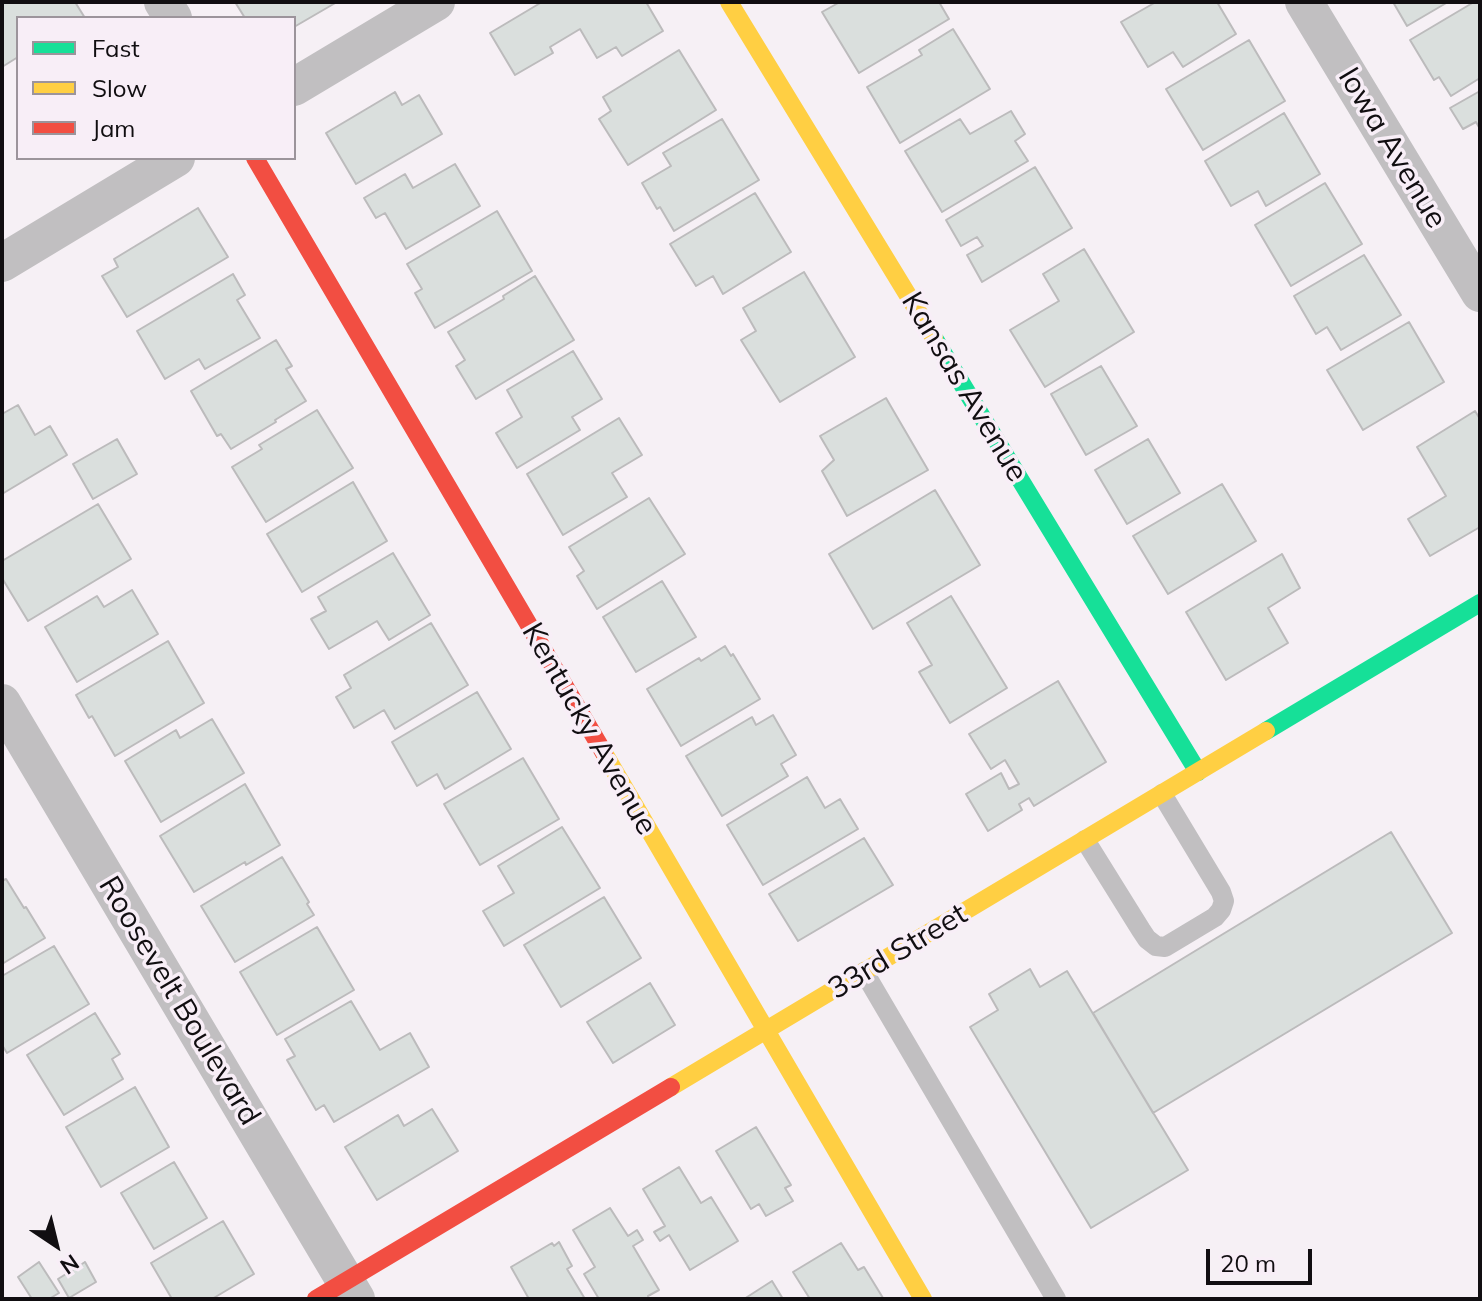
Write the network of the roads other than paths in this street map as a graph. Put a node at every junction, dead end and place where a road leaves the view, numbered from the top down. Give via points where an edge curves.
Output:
1 (436, 2) edge
2 (729, 2) edge
3 (1304, 2) edge
4 (296, 86) edge
5 (173, 160) edge
6 (256, 160) edge
7 (2, 263) edge
8 (1480, 293) edge
9 (1480, 603) edge
10 (2, 703) edge
11 (1198, 772) junction
12 (1162, 794) junction
13 (1085, 840) junction
14 (864, 972) junction
15 (766, 1031) junction
16 (339, 1293) edge
17 (923, 1299) edge
18 (1056, 1299) edge

1 - 4 street
2 - 11 street, Kansas Avenue
3 - 8 street, Iowa Avenue
5 - 7 street
6 - 15 street, Kentucky Avenue
9 - 11 street, 33rd Street
10 - 16 street, Roosevelt Boulevard
11 - 12 street, 33rd Street
12 - 13 street, 33rd Street
12 - 13 lane via 1224,901 1215,917 1165,947 1156,946 1141,930
13 - 14 street, 33rd Street
14 - 15 street, 33rd Street
14 - 18 lane
15 - 16 street, 33rd Street
15 - 17 street, Kentucky Avenue

